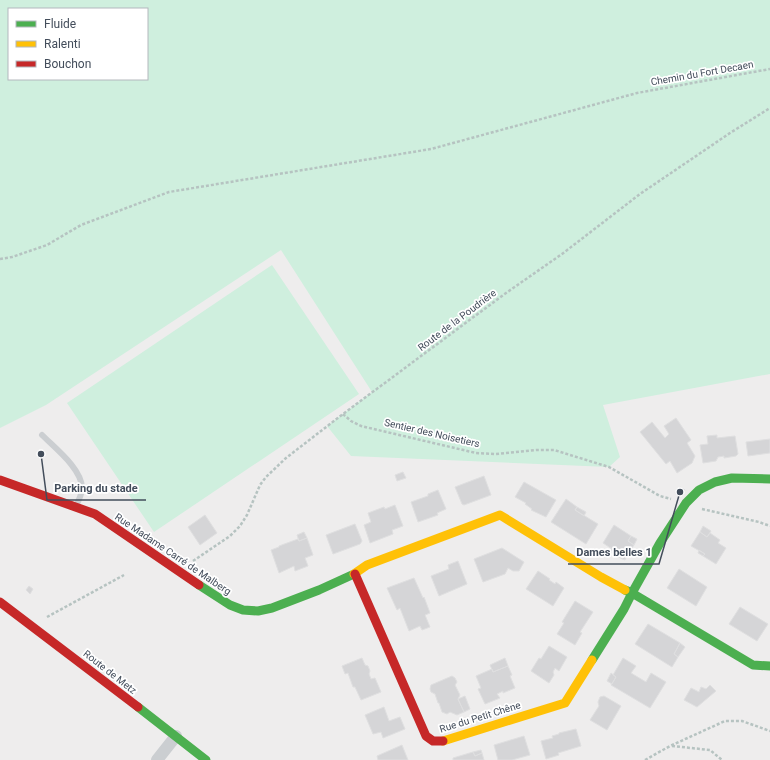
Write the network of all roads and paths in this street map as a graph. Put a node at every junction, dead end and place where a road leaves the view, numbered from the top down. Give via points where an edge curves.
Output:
1 (770, 69) edge
2 (770, 108) edge
3 (0, 259) edge
4 (343, 414) junction
5 (42, 435) dead end
6 (770, 479) edge
7 (0, 480) edge
8 (686, 503) junction
9 (75, 507) junction
10 (770, 526) edge
11 (182, 574) junction
12 (355, 574) junction
13 (124, 575) dead end
14 (632, 593) junction
15 (0, 602) edge
16 (34, 627) junction
17 (770, 666) edge
18 (770, 730) edge
19 (176, 736) junction
20 (670, 746) junction
21 (157, 760) edge
22 (206, 760) edge
23 (645, 760) edge
24 (722, 760) edge

1 - 3 path, Chemin du Fort Decaen via 637,93 431,149 169,192 81,225 46,245
2 - 4 path, Route de la Poudrière via 640,194
4 - 8 path, Sentier des Noisetiers via 362,426 476,452 496,454 554,450 609,466 660,496
4 - 11 path, Route de la Poudrière via 286,458 266,477 240,526 195,560
5 - 9 lane via 77,471 82,486
6 - 8 street via 732,478 715,482 699,490
7 - 9 street, Rue Madame Carré de Malberg
8 - 10 path, Sentier des Noisetiers
8 - 14 street
9 - 11 street, Rue Madame Carré de Malberg via 95,514
11 - 12 street, Rue Madame Carré de Malberg via 227,604 253,611 267,609
12 - 14 street, Rue Madame Carré de Malberg via 367,565 500,516
12 - 14 street, Rue du Petit Chêne via 426,736 434,741 443,741 565,703
13 - 16 path via 58,610 39,621
14 - 17 street via 753,665
15 - 16 street, Route de Metz
16 - 19 street, Route de Metz
18 - 20 path via 742,722 725,721
19 - 21 street
19 - 22 street, Route de Metz
20 - 23 path
20 - 24 path via 710,750

